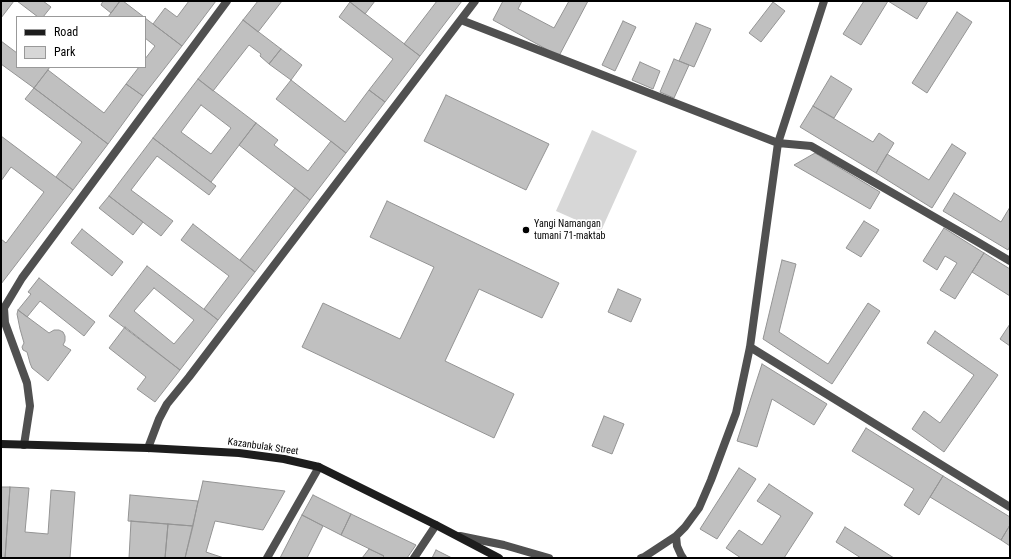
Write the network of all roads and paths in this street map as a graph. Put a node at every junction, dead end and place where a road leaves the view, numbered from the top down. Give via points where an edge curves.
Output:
1 (227, 1) edge
2 (475, 1) edge
3 (824, 1) edge
4 (461, 20) junction
5 (778, 142) junction
6 (1010, 262) edge
7 (750, 347) junction
8 (1, 444) edge
9 (24, 445) junction
10 (148, 448) junction
11 (319, 467) junction
12 (1010, 507) edge
13 (436, 525) junction
14 (458, 536) junction
15 (676, 536) junction
16 (267, 558) edge
17 (414, 558) edge
18 (500, 558) edge
19 (548, 558) edge
20 (641, 558) edge
21 (683, 558) edge

1 - 9 street via 22,278 4,308 5,323 28,383 30,406
2 - 4 street
3 - 5 street
4 - 5 street
4 - 10 street via 167,404
5 - 6 street via 811,146
5 - 7 street
7 - 12 street
7 - 15 street via 736,413 711,480 699,508
8 - 9 main road, Kazanbulak Street
9 - 10 main road, Kazanbulak Street
10 - 11 main road, Kazanbulak Street via 239,453
11 - 13 main road, Kazanbulak Street
11 - 16 street
13 - 14 main road, Kazanbulak Street
13 - 17 street
14 - 18 main road, Kazanbulak Street
14 - 19 street via 504,545
15 - 20 street
15 - 21 street via 677,546

